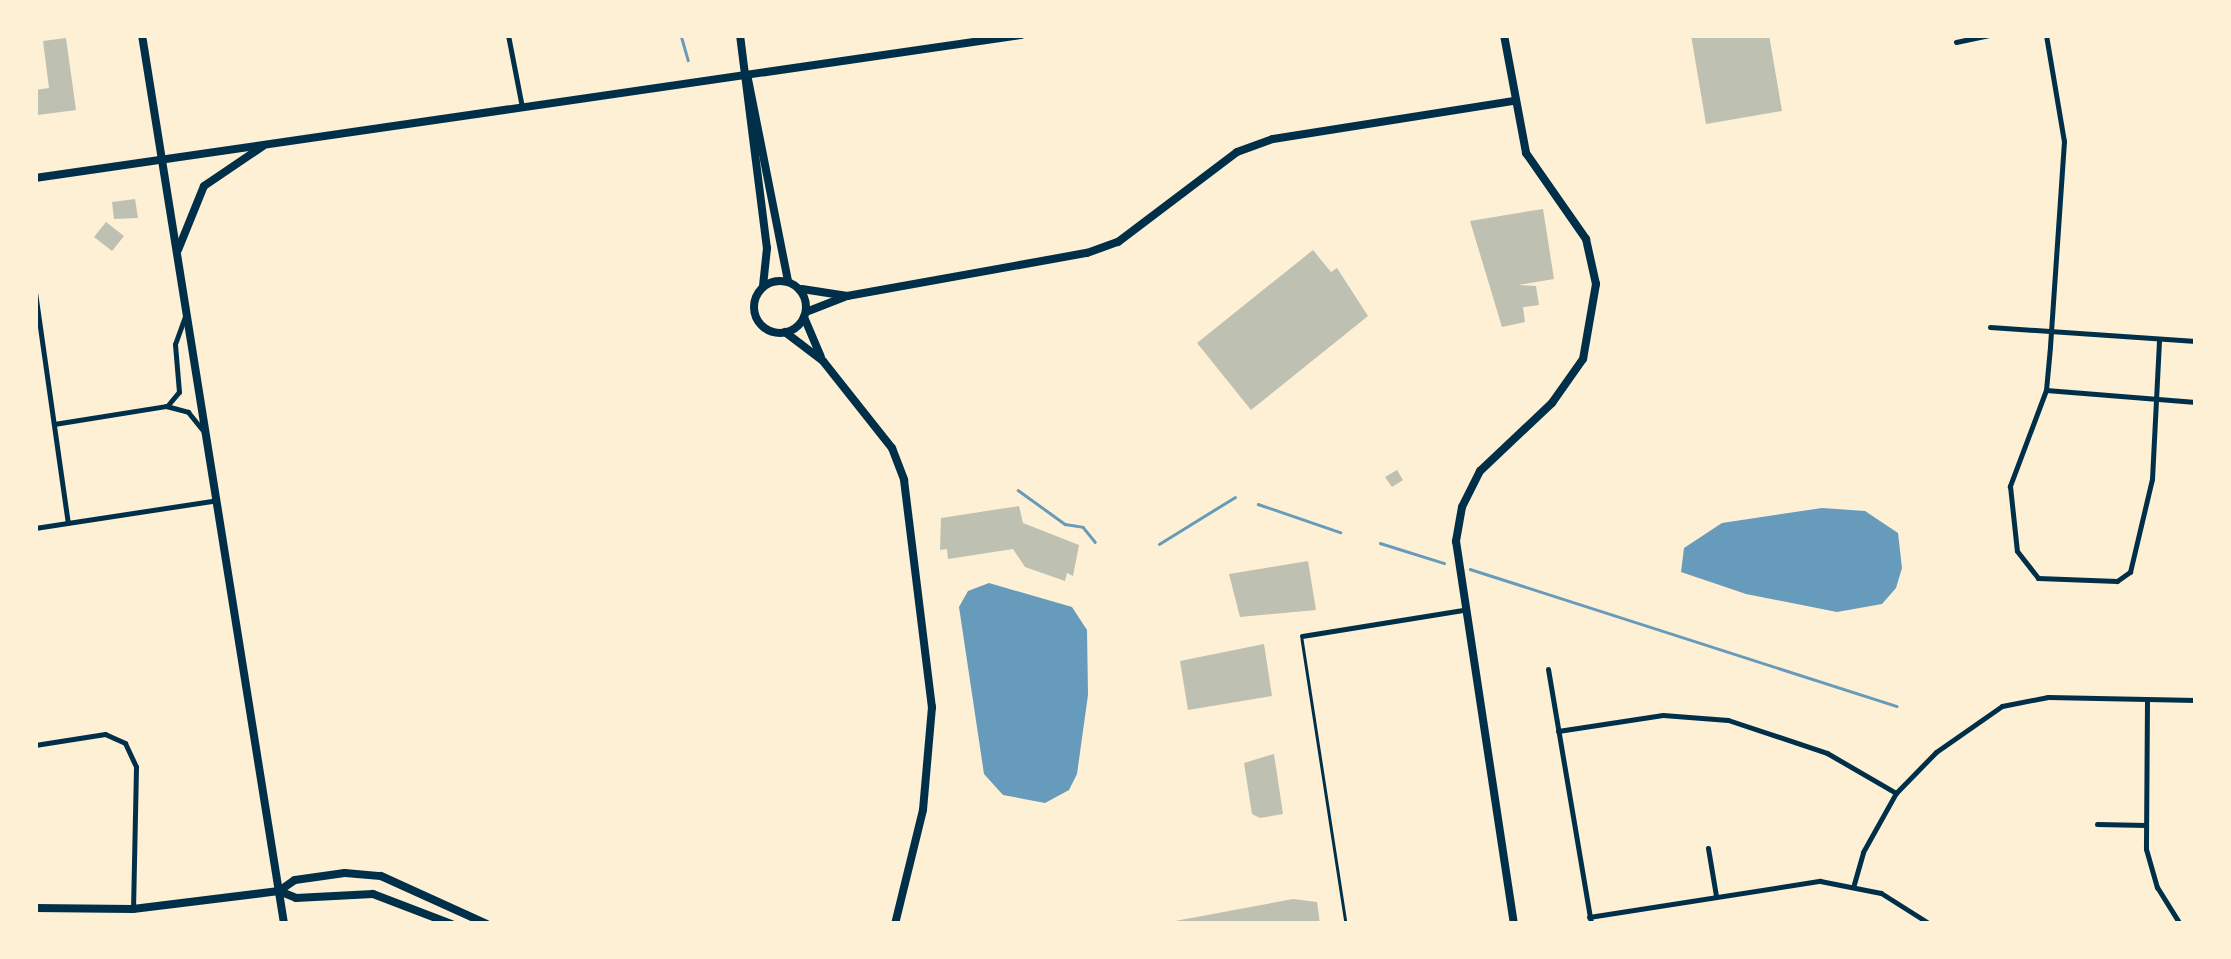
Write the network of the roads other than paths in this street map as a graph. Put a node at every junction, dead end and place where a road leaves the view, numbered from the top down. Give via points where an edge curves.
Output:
1 (142, 35) edge
2 (508, 35) edge
3 (740, 35) edge
4 (1021, 35) edge
5 (1504, 35) edge
6 (1990, 35) edge
7 (2046, 35) edge
8 (1956, 42) dead end
9 (746, 75) junction
10 (1514, 101) junction
11 (522, 107) junction
12 (264, 146) junction
13 (162, 160) junction
14 (35, 178) edge
15 (176, 254) junction
16 (788, 282) junction
17 (763, 287) junction
18 (798, 288) junction
19 (35, 292) edge
20 (846, 296) junction
21 (186, 314) junction
22 (805, 315) junction
23 (1990, 327) dead end
24 (785, 332) junction
25 (2051, 332) junction
26 (2159, 339) junction
27 (2196, 341) edge
28 (823, 361) junction
29 (2046, 390) junction
30 (2156, 399) junction
31 (2196, 402) edge
32 (166, 406) junction
33 (54, 424) junction
34 (206, 436) junction
35 (217, 500) junction
36 (68, 523) junction
37 (35, 528) edge
38 (1462, 610) junction
39 (1302, 636) joint
40 (1548, 668) dead end
41 (2147, 700) junction
42 (2196, 700) edge
43 (1558, 730) junction
44 (35, 744) edge
45 (1896, 793) junction
46 (2097, 824) dead end
47 (2146, 825) junction
48 (1708, 848) dead end
49 (1854, 884) junction
50 (279, 891) junction
51 (1716, 896) junction
52 (35, 908) edge
53 (133, 910) junction
54 (1590, 921) edge
55 (284, 924) edge
56 (451, 924) edge
57 (488, 924) edge
58 (895, 924) edge
59 (1346, 924) edge
60 (1514, 924) edge
61 (1930, 924) edge
62 (2180, 924) edge

1 - 13 street
2 - 11 street
3 - 9 street
4 - 9 street
5 - 10 street
6 - 8 street
7 - 25 street via 2064,141
9 - 11 street
9 - 16 street
9 - 17 street via 767,248
10 - 20 street via 1273,139 1237,152 1107,246
10 - 38 street via 1526,154 1586,239 1596,311 1576,372 1471,485 1456,540
11 - 12 street
12 - 13 street
12 - 15 street via 204,186
13 - 14 street
13 - 15 street
15 - 21 street
16 - 17 street
16 - 18 street
17 - 24 street via 755,302 758,319
18 - 20 street
18 - 22 street
19 - 33 street
20 - 22 street
21 - 32 street via 175,344 180,392
21 - 34 street
22 - 24 street
22 - 28 street
23 - 25 street
24 - 28 street
25 - 26 street
25 - 29 street
26 - 27 street
26 - 30 street
28 - 58 street via 898,460 927,634 929,766 915,859
29 - 30 street
29 - 30 street via 2010,486 2022,564 2047,580 2120,580 2135,558 2152,480
30 - 31 street
32 - 33 street
32 - 34 street via 188,412
33 - 36 street
34 - 35 street
35 - 36 street
35 - 50 street
36 - 37 street
38 - 39 street
38 - 60 street
39 - 59 lane
40 - 43 street
41 - 42 street
41 - 45 street via 2048,697 2002,706 1936,752
41 - 47 street
43 - 45 street via 1664,714 1728,720 1827,753
43 - 54 street
44 - 53 street via 105,734 125,743 136,767
45 - 49 street via 1878,820
46 - 47 street
47 - 62 street via 2157,887
48 - 51 street
49 - 51 street via 1808,881
49 - 61 street
50 - 53 street
50 - 55 street
50 - 56 street via 296,898 373,894
50 - 57 street via 295,880 345,872 381,876
51 - 54 street
52 - 53 street

